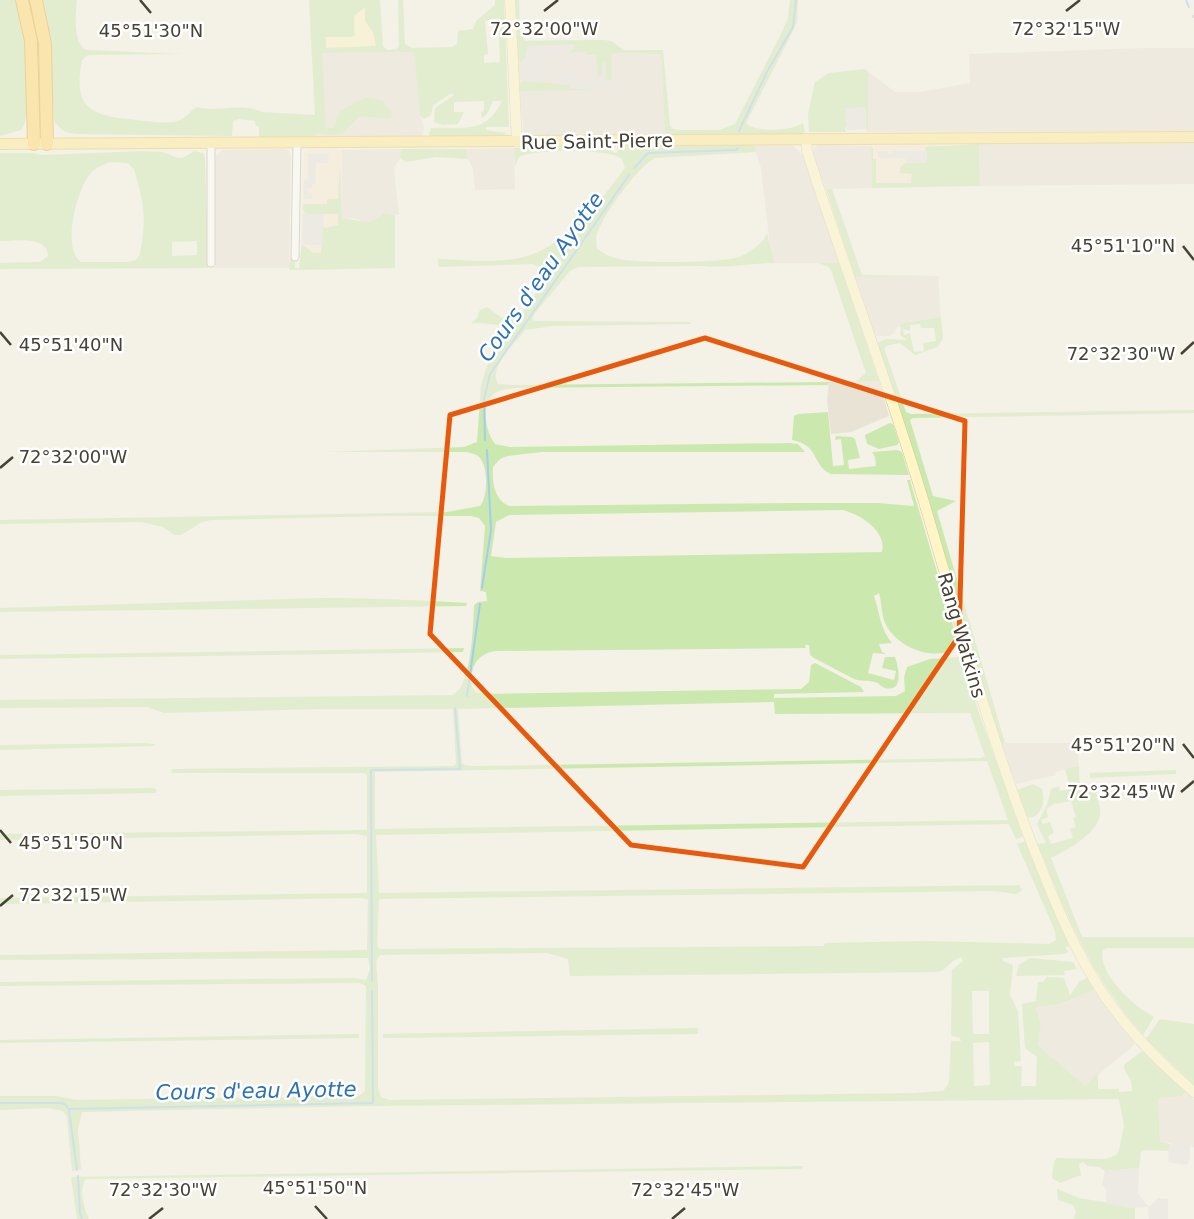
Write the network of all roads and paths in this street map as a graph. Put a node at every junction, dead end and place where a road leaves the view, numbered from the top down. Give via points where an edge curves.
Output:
1 (22, 0) edge
2 (36, 0) edge
3 (510, 0) edge
4 (1194, 137) edge
5 (806, 139) junction
6 (517, 142) junction
7 (211, 143) junction
8 (0, 144) edge
9 (34, 144) junction
10 (47, 144) junction
11 (297, 144) junction
12 (295, 257) dead end
13 (211, 263) dead end
14 (1194, 1092) edge

1 - 9 highway via 31,41
2 - 10 highway via 45,44
3 - 6 street
4 - 5 main road, Rue Saint-Pierre
5 - 6 main road, Rue Saint-Pierre
5 - 14 street, Rang Watkins via 916,477 985,715 1045,878 1077,950 1104,995 1147,1049
6 - 11 main road, Rue Saint-Pierre
7 - 10 main road, Rue Saint-Pierre
7 - 11 main road, Rue Saint-Pierre
7 - 13 street
8 - 9 main road, Rue Saint-Pierre
9 - 10 main road, Rue Saint-Pierre
11 - 12 street

